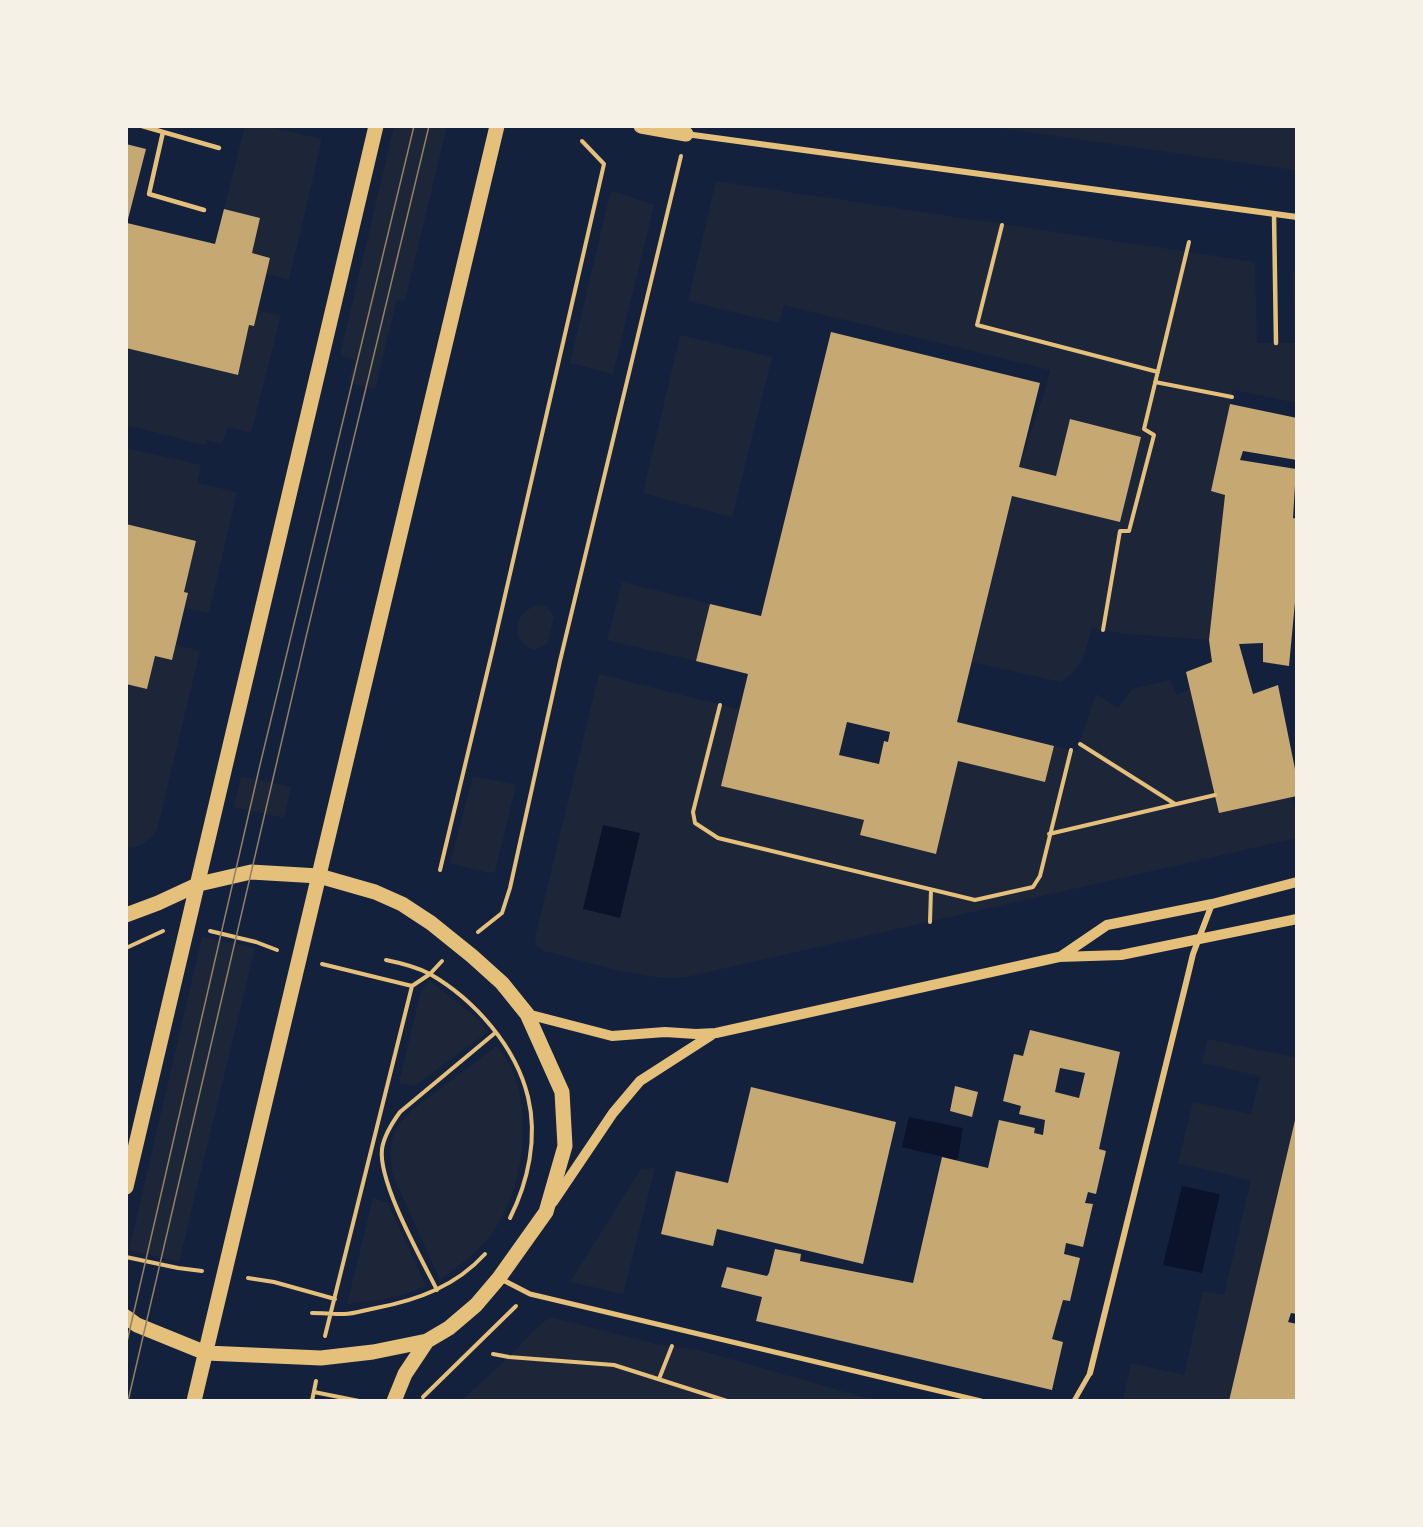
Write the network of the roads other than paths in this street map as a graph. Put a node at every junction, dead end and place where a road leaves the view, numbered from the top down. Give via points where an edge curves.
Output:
1 (142, 126) edge
2 (376, 126) edge
3 (497, 126) edge
4 (641, 126) edge
5 (163, 132) junction
6 (686, 134) joint
7 (219, 148) dead end
8 (204, 210) dead end
9 (1274, 214) junction
10 (1297, 217) edge
11 (1276, 343) dead end
12 (319, 876) junction
13 (1297, 882) edge
14 (199, 884) junction
15 (1212, 904) junction
16 (126, 915) edge
17 (1297, 919) edge
18 (1199, 939) junction
19 (1059, 957) junction
20 (527, 1014) junction
21 (716, 1033) junction
22 (126, 1187) edge
23 (546, 1212) junction
24 (499, 1278) junction
25 (126, 1317) edge
26 (427, 1341) junction
27 (206, 1353) junction
28 (1090, 1373) joint
29 (194, 1401) edge
30 (394, 1401) edge
31 (981, 1401) edge
32 (1074, 1401) edge

1 - 5 lane
2 - 14 main road
3 - 12 main road
4 - 6 main road
5 - 7 lane
5 - 8 lane via 149,194
6 - 9 street
9 - 10 street
9 - 11 lane
12 - 14 main road via 252,872
12 - 20 main road via 375,892 431,922 502,983
12 - 27 main road
13 - 15 street
14 - 16 main road
14 - 22 main road
15 - 18 street
15 - 19 street via 1107,925
17 - 18 street
18 - 19 street via 1121,955
18 - 28 street
19 - 21 street
20 - 21 street via 612,1036
20 - 23 main road via 562,1092 565,1146
21 - 23 street via 640,1081 613,1113
23 - 24 main road
24 - 26 main road via 476,1305
24 - 31 street via 530,1294
25 - 27 main road
26 - 27 main road via 321,1358
26 - 30 main road via 405,1374
27 - 29 main road
28 - 32 street

